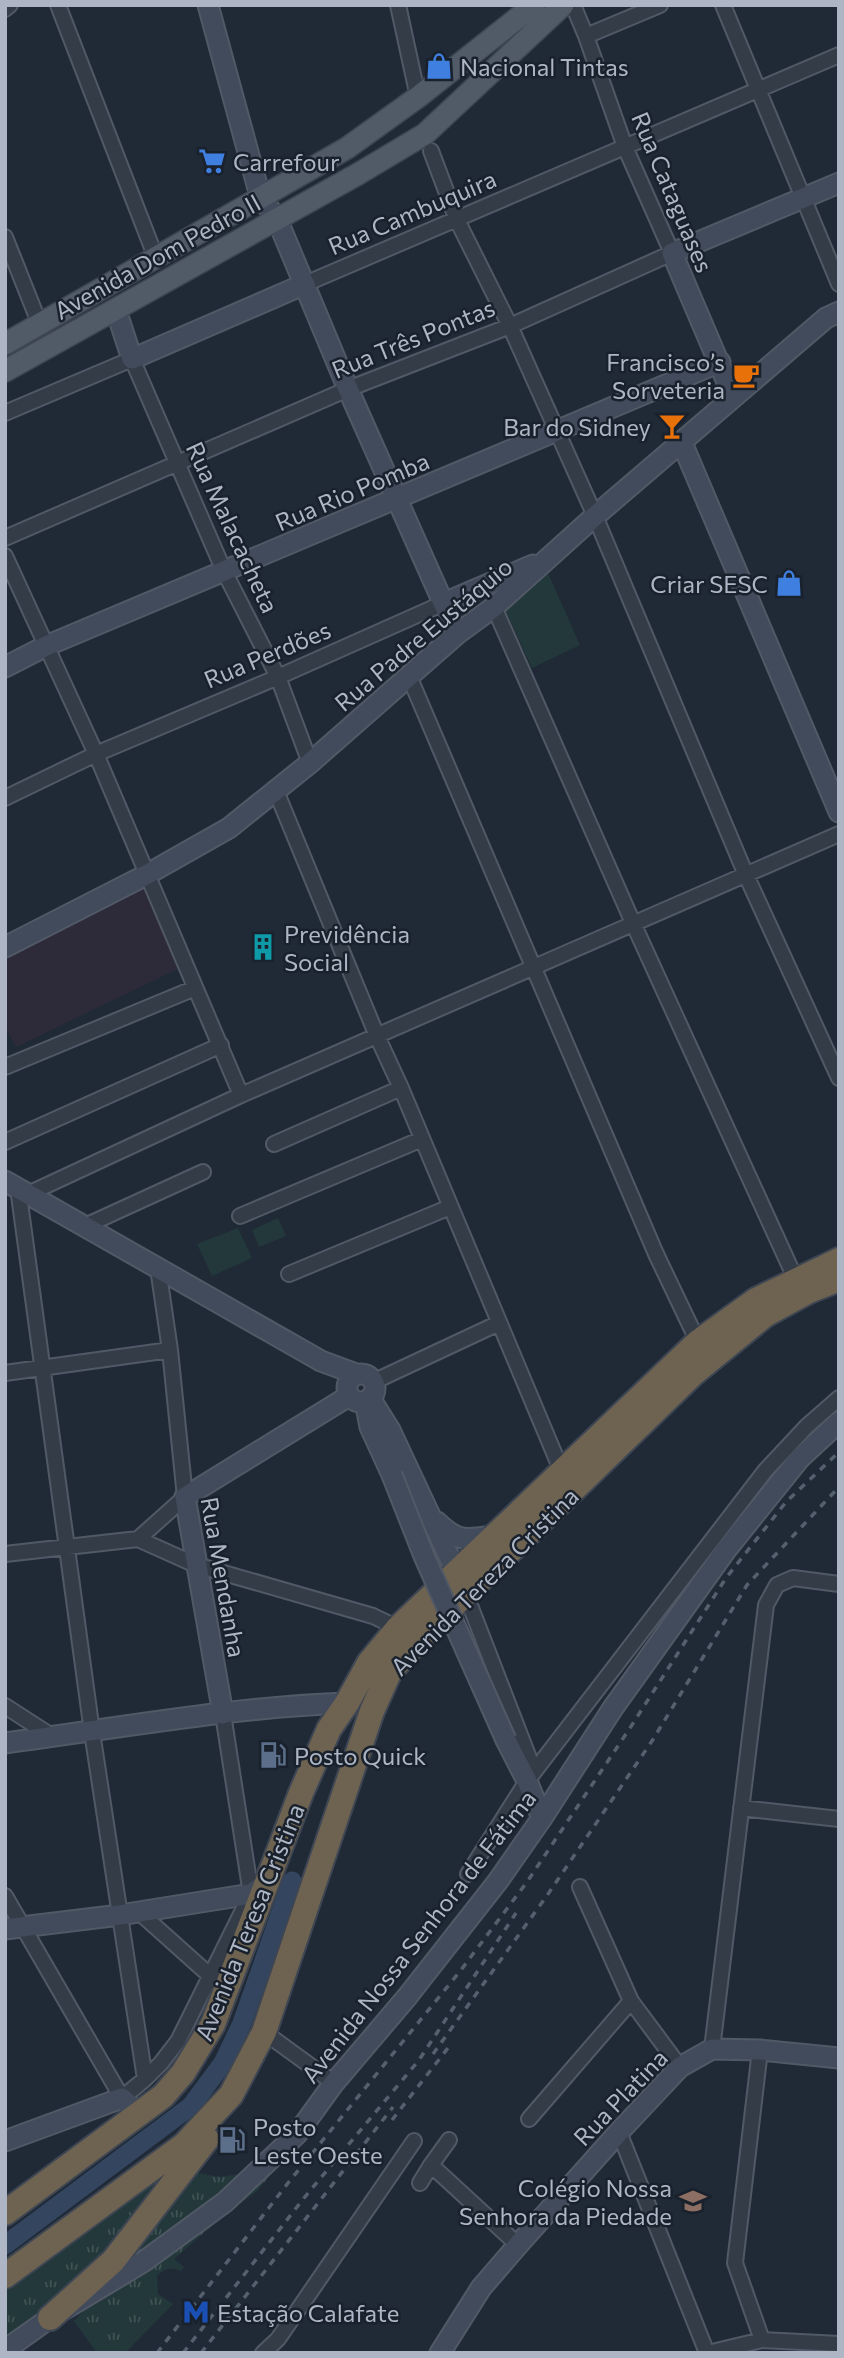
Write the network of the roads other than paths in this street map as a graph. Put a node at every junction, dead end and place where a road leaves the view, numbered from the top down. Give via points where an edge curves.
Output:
1 (10, 5) edge
2 (58, 5) edge
3 (208, 5) edge
4 (398, 5) edge
5 (534, 5) edge
6 (563, 5) edge
7 (573, 5) edge
8 (660, 5) edge
9 (723, 5) edge
10 (5, 9) edge
11 (586, 36) junction
12 (839, 55) edge
13 (757, 90) junction
14 (418, 97) junction
15 (625, 148) junction
16 (431, 150) dead end
17 (839, 183) edge
18 (260, 196) junction
19 (804, 197) junction
20 (277, 219) junction
21 (457, 220) junction
22 (5, 237) edge
23 (672, 253) junction
24 (156, 258) junction
25 (305, 284) junction
26 (839, 284) edge
27 (116, 310) junction
28 (839, 312) edge
29 (40, 325) junction
30 (510, 326) junction
31 (5, 344) edge
32 (132, 359) junction
33 (720, 362) junction
34 (5, 371) edge
35 (348, 389) junction
36 (733, 396) junction
37 (5, 414) edge
38 (556, 430) junction
39 (682, 443) junction
40 (176, 464) junction
41 (398, 499) junction
42 (595, 516) junction
43 (5, 538) edge
44 (5, 556) edge
45 (550, 558) junction
46 (224, 571) junction
47 (444, 603) junction
48 (494, 607) junction
49 (457, 634) junction
50 (46, 646) junction
51 (5, 667) edge
52 (409, 676) junction
53 (278, 677) junction
54 (96, 754) junction
55 (310, 763) junction
56 (276, 791) junction
57 (5, 799) edge
58 (839, 812) edge
59 (839, 834) edge
60 (146, 875) junction
61 (746, 875) junction
62 (633, 923) junction
63 (5, 947) edge
64 (532, 968) junction
65 (195, 988) junction
66 (377, 1036) junction
67 (220, 1045) junction
68 (5, 1067) edge
69 (839, 1078) edge
70 (401, 1088) junction
71 (241, 1095) junction
72 (422, 1139) junction
73 (5, 1142) edge
74 (274, 1144) dead end
75 (203, 1172) dead end
76 (14, 1187) edge
77 (450, 1207) junction
78 (240, 1216) dead end
79 (91, 1223) junction
80 (839, 1260) edge
81 (158, 1268) junction
82 (289, 1275) dead end
83 (839, 1279) edge
84 (796, 1280) junction
85 (499, 1323) junction
86 (698, 1342) junction
87 (170, 1349) junction
88 (41, 1368) junction
89 (5, 1374) edge
90 (360, 1389) junction
91 (839, 1398) edge
92 (839, 1422) edge
93 (562, 1472) junction
94 (186, 1497) junction
95 (431, 1516) junction
96 (493, 1536) junction
97 (138, 1539) junction
98 (66, 1546) junction
99 (5, 1554) edge
100 (196, 1565) junction
101 (457, 1570) junction
102 (839, 1584) edge
103 (466, 1595) junction
104 (398, 1628) junction
105 (347, 1703) junction
106 (5, 1706) edge
107 (223, 1714) junction
108 (92, 1732) junction
109 (53, 1737) junction
110 (5, 1743) edge
111 (531, 1776) junction
112 (301, 1793) joint
113 (741, 1808) junction
114 (542, 1818) junction
115 (839, 1819) edge
116 (468, 1874) dead end
117 (580, 1886) dead end
118 (260, 1887) junction
119 (5, 1896) edge
120 (139, 1912) junction
121 (120, 1915) junction
122 (14, 1928) edge
123 (219, 1984) junction
124 (631, 2001) junction
125 (264, 2032) junction
126 (712, 2049) junction
127 (760, 2050) junction
128 (839, 2059) edge
129 (680, 2067) junction
130 (145, 2078) junction
131 (334, 2083) junction
132 (229, 2098) junction
133 (130, 2106) junction
134 (530, 2119) dead end
135 (619, 2132) junction
136 (449, 2140) dead end
137 (5, 2141) edge
138 (414, 2141) dead end
139 (191, 2160) junction
140 (431, 2165) junction
141 (69, 2167) junction
142 (419, 2183) dead end
143 (119, 2194) junction
144 (5, 2202) edge
145 (5, 2213) edge
146 (518, 2245) junction
147 (5, 2276) edge
148 (50, 2318) junction
149 (762, 2340) junction
150 (839, 2344) edge
151 (8, 2350) edge
152 (263, 2353) edge
153 (440, 2353) edge
154 (708, 2353) edge
155 (838, 2353) edge

1 - 10 street
2 - 24 street
3 - 18 street
4 - 14 street
5 - 14 main road, Avenida Dom Pedro II
6 - 20 main road, Avenida Dom Pedro II via 425,134
7 - 11 street, Rua Cataguases
8 - 11 street
9 - 13 street
11 - 15 street, Rua Cataguases
12 - 13 street, Rua Cambuquira
13 - 15 street, Rua Cambuquira
13 - 19 street
14 - 18 main road, Avenida Dom Pedro II via 346,148
15 - 21 street, Rua Cambuquira
15 - 23 street, Rua Cataguases
16 - 21 street
17 - 19 street, Rua Três Pontas
18 - 20 street
18 - 24 main road, Avenida Dom Pedro II
19 - 23 street, Rua Três Pontas
19 - 26 street
20 - 25 street
20 - 27 main road, Avenida Dom Pedro II
21 - 25 street, Rua Cambuquira
21 - 30 street
22 - 29 street
23 - 30 street, Rua Três Pontas
23 - 33 street, Rua Cataguases
24 - 29 main road, Avenida Dom Pedro II
25 - 32 street, Rua Cambuquira
25 - 35 street
27 - 32 street, Rua Malacacheta
27 - 34 main road, Avenida Dom Pedro II
28 - 36 street, Rua Padre Eustáquio via 825,318
29 - 31 main road, Avenida Dom Pedro II
30 - 35 street, Rua Três Pontas
30 - 38 street
32 - 37 street, Rua Cambuquira
32 - 40 street, Rua Malacacheta
33 - 36 street, Rua Cataguases
33 - 38 street, Rua Rio Pomba
35 - 40 street, Rua Três Pontas
35 - 41 street
36 - 39 street, Rua Padre Eustáquio
38 - 41 street, Rua Rio Pomba
38 - 42 street
39 - 42 street, Rua Padre Eustáquio
39 - 58 street
40 - 43 street, Rua Três Pontas
40 - 46 street, Rua Malacacheta
41 - 46 street, Rua Rio Pomba
41 - 47 street
42 - 45 street, Rua Padre Eustáquio
42 - 61 street
44 - 50 street
45 - 47 street, Rua Perdões
45 - 48 street, Rua Padre Eustáquio
46 - 50 street, Rua Rio Pomba
46 - 53 street, Rua Malacacheta
47 - 49 street
47 - 53 street, Rua Perdões
48 - 49 street, Rua Padre Eustáquio
48 - 62 street
49 - 52 street, Rua Padre Eustáquio
50 - 51 street, Rua Rio Pomba
50 - 54 street
52 - 55 street, Rua Padre Eustáquio
52 - 64 street
53 - 54 street, Rua Perdões
53 - 55 street, Rua Malacacheta
54 - 57 street, Rua Perdões
54 - 60 street
55 - 56 street, Rua Padre Eustáquio
56 - 60 street, Rua Padre Eustáquio via 229,828
56 - 66 street
59 - 61 street
60 - 63 street, Rua Padre Eustáquio
60 - 65 street
61 - 62 street
61 - 69 street
62 - 64 street
62 - 84 street
64 - 66 street
64 - 86 street
65 - 67 street
65 - 68 street
66 - 70 street
66 - 71 street
67 - 71 street
67 - 73 street
70 - 72 street
70 - 74 street
71 - 76 street
72 - 77 street
72 - 78 street
75 - 79 street
76 - 79 street
76 - 88 street
77 - 82 street
77 - 85 street
79 - 81 street
80 - 84 highway, Avenida Tereza Cristina
81 - 87 street, Rua Mendanha
81 - 90 street via 321,1361
83 - 103 highway, Avenida Tereza Cristina via 765,1315 693,1374
84 - 86 highway, Avenida Tereza Cristina via 756,1300
85 - 90 street
85 - 93 street
86 - 93 highway, Avenida Tereza Cristina
87 - 88 street
87 - 94 street, Rua Mendanha
88 - 89 street
88 - 98 street
90 - 94 street
90 - 95 street via 381,1413
90 - 111 street, bridge via 370,1427 424,1556 506,1740
91 - 111 street via 765,1471
92 - 114 street, Avenida Nossa Senhora de Fátima via 800,1458 726,1550 613,1708
93 - 96 highway, Avenida Tereza Cristina
94 - 97 street
94 - 100 street, Rua Mendanha
95 - 96 street via 458,1538
95 - 101 street
96 - 101 highway, Avenida Tereza Cristina
97 - 98 street
97 - 100 street
98 - 99 street
98 - 108 street
100 - 104 street via 373,1616
100 - 107 street, Rua Mendanha
101 - 103 street
101 - 104 highway, Avenida Tereza Cristina
102 - 113 street via 793,1578 777,1585 766,1605
103 - 111 street
103 - 125 highway, Avenida Tereza Cristina via 388,1674
104 - 105 highway, Avenida Tereza Cristina via 369,1663
105 - 107 street
105 - 112 highway, Avenida Tereza Cristina via 329,1729
106 - 109 street
107 - 108 street
107 - 118 street, Rua Mendanha
108 - 109 street
108 - 121 street
109 - 110 street
111 - 114 street
111 - 116 street
112 - 118 highway, Avenida Teresa Cristina
113 - 115 street
113 - 126 street
114 - 131 street, Avenida Nossa Senhora de Fátima via 407,1997
117 - 124 street
118 - 120 street
118 - 123 highway, Avenida Teresa Cristina
119 - 122 street
120 - 121 street
120 - 123 street
121 - 122 street
121 - 130 street
122 - 133 street
123 - 130 street
123 - 133 highway, Avenida Teresa Cristina via 213,2024 183,2073 163,2096
124 - 129 street
124 - 134 street
125 - 131 street
125 - 132 highway
126 - 127 street
126 - 129 street, Rua Platina
127 - 128 street
127 - 149 street via 735,2263
129 - 135 street, Rua Platina
130 - 133 street
131 - 148 street, Avenida Nossa Senhora de Fátima via 297,2134 225,2202 143,2262
132 - 139 highway
132 - 143 highway via 184,2146
133 - 137 street
133 - 141 highway, Avenida Teresa Cristina
135 - 146 street, Rua Platina
135 - 154 street
136 - 140 street
138 - 152 street via 278,2339
139 - 143 highway
139 - 148 highway via 113,2261
140 - 142 street
140 - 146 street
141 - 144 street
141 - 145 highway, Avenida Teresa Cristina
143 - 147 highway
146 - 153 street, Rua Platina via 481,2288
148 - 151 street, Avenida Nossa Senhora de Fátima
149 - 150 street
149 - 154 street
150 - 155 street

